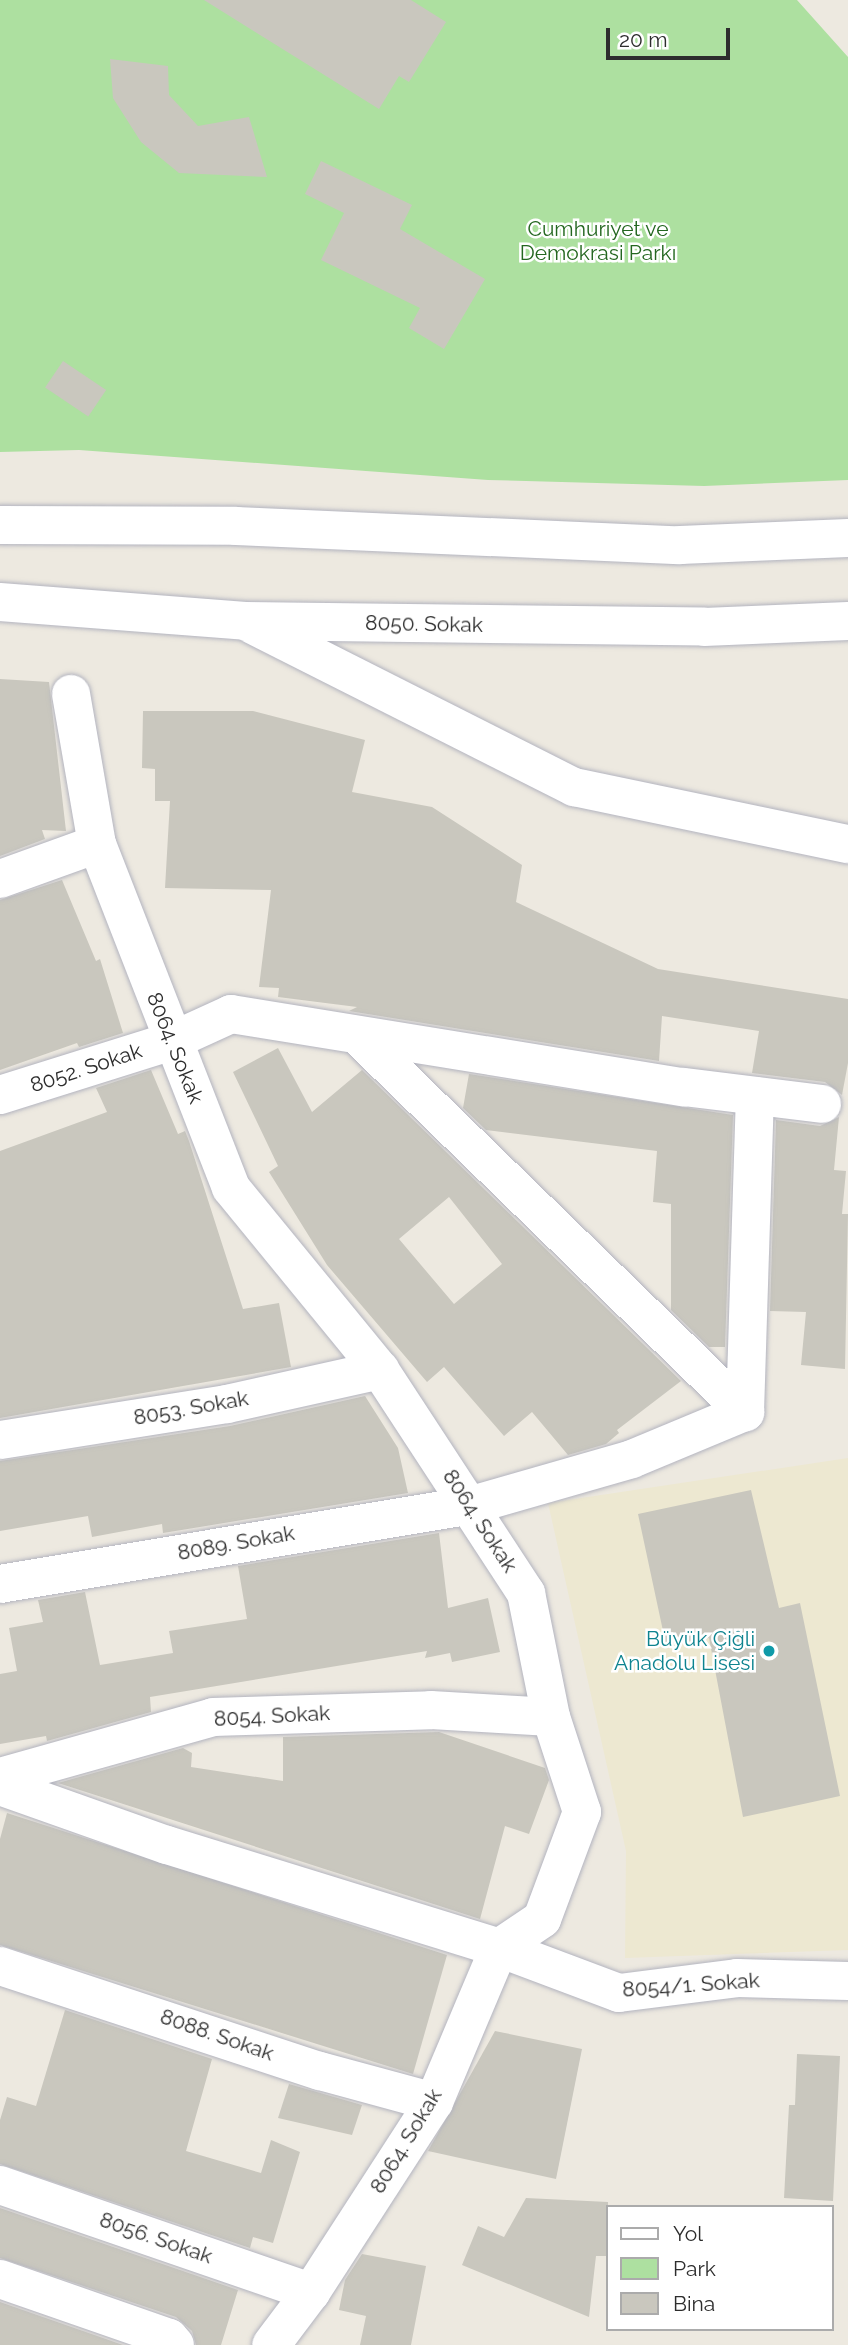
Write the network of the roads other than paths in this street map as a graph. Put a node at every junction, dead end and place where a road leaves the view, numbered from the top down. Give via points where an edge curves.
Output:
1 (0, 525) edge
2 (848, 538) edge
3 (0, 602) edge
4 (245, 621) junction
5 (848, 621) edge
6 (71, 694) dead end
7 (97, 844) junction
8 (848, 844) edge
9 (0, 879) edge
10 (358, 1036) junction
11 (172, 1041) junction
12 (0, 1095) edge
13 (755, 1096) junction
14 (822, 1104) dead end
15 (380, 1370) junction
16 (745, 1412) junction
17 (0, 1440) edge
18 (472, 1505) junction
19 (0, 1584) edge
20 (551, 1717) junction
21 (0, 1777) edge
22 (0, 1786) edge
23 (499, 1948) junction
24 (0, 1966) edge
25 (848, 1982) edge
26 (434, 2102) junction
27 (0, 2185) edge
28 (0, 2279) edge
29 (312, 2292) junction
30 (175, 2345) edge
31 (271, 2345) edge

1 - 2 street via 236,526 680,545
3 - 4 street, 8050. Sokak
4 - 5 street, 8050. Sokak via 704,628
4 - 8 street via 574,787
6 - 7 street, 8064. Sokak
7 - 9 street
7 - 11 street, 8064. Sokak
10 - 11 street, 8052. Sokak via 231,1014
10 - 13 street, 8052. Sokak
10 - 16 street
11 - 12 street, 8052. Sokak
11 - 15 street, 8064. Sokak via 231,1188
13 - 14 street, 8052. Sokak
13 - 16 street
15 - 17 street, 8053. Sokak via 227,1404
15 - 18 street, 8064. Sokak
16 - 18 street, 8089. Sokak via 632,1459
18 - 19 street, 8089. Sokak
18 - 20 street, 8064. Sokak via 526,1593
20 - 21 street, 8054. Sokak via 431,1710 213,1717
20 - 23 street, 8064. Sokak via 582,1812 542,1919
22 - 23 street, 8054/1. Sokak via 167,1846
23 - 25 street, 8054/1. Sokak via 619,1993 737,1978
23 - 26 street, 8064. Sokak
24 - 26 street, 8088. Sokak via 320,2071
26 - 29 street, 8064. Sokak
27 - 29 street, 8056. Sokak
28 - 30 street via 169,2338
29 - 31 street, 8064. Sokak

